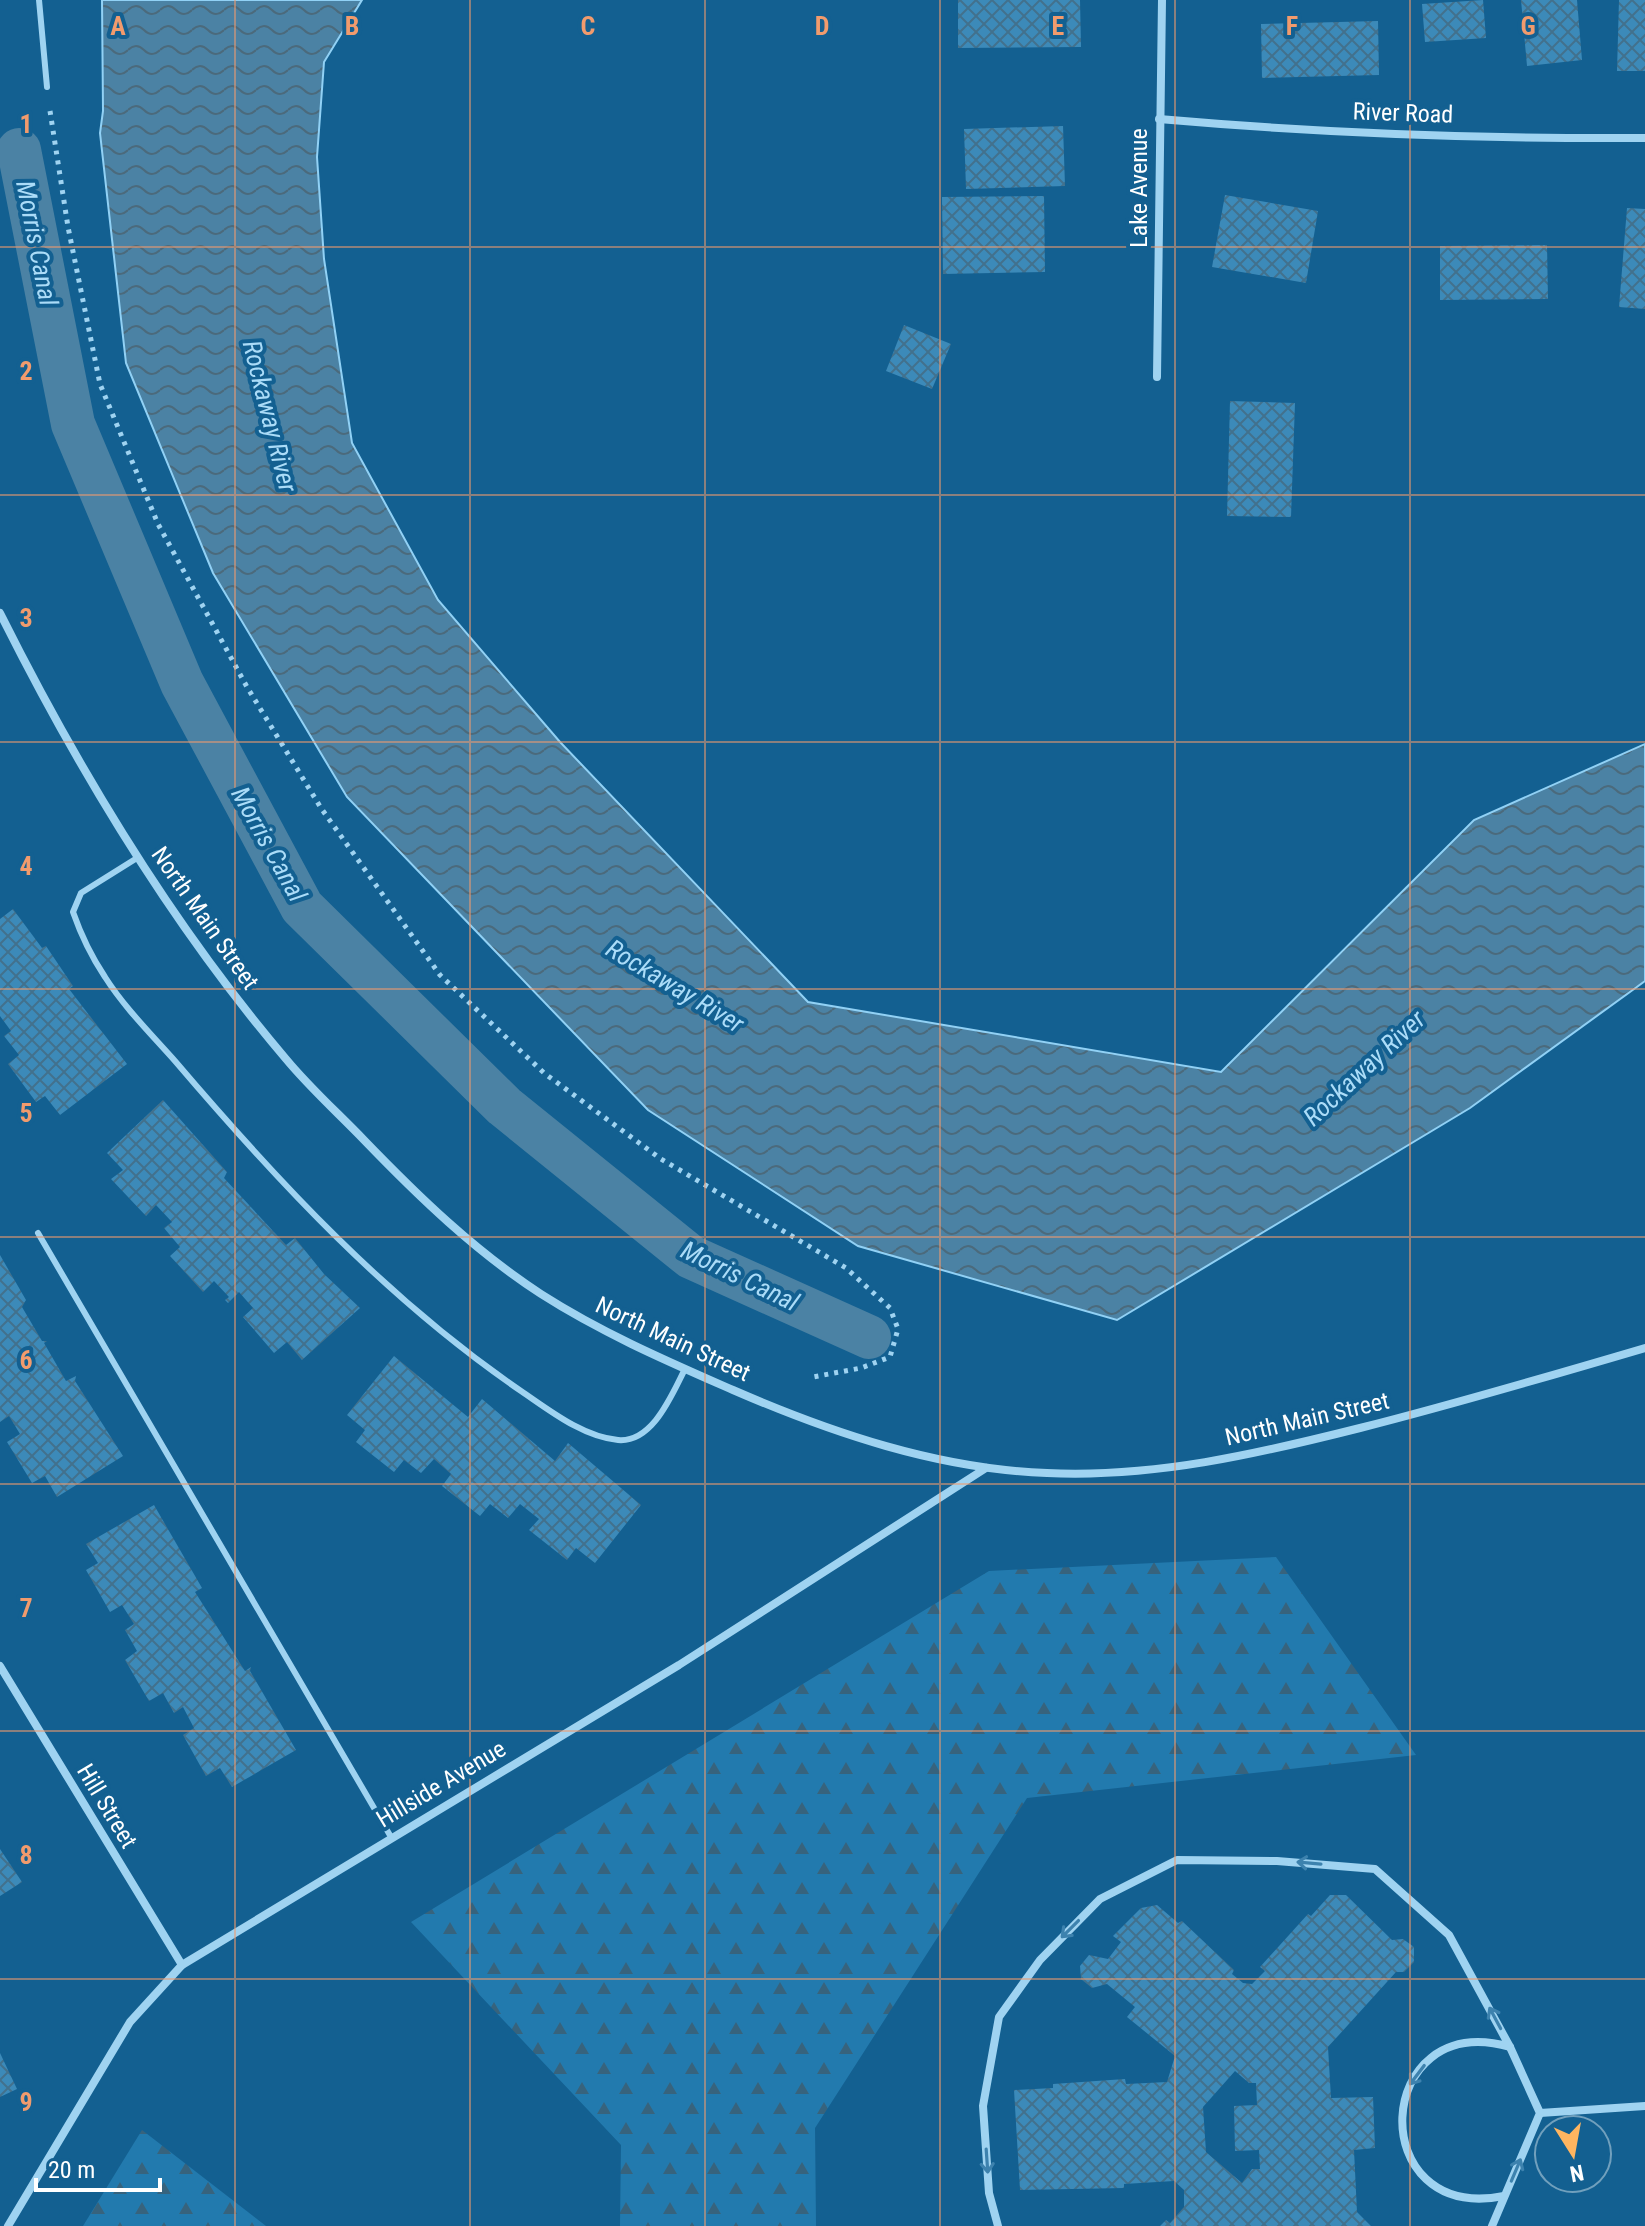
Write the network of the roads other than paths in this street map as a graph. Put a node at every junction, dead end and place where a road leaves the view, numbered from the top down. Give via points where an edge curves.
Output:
1 (39, 0) edge
2 (1162, 0) edge
3 (47, 87) road end
4 (1159, 119) junction
5 (1645, 138) edge
6 (1157, 377) dead end
7 (0, 613) edge
8 (137, 858) junction
9 (38, 1233) dead end
10 (1645, 1348) edge
11 (685, 1369) junction
12 (986, 1468) junction
13 (0, 1666) edge
14 (391, 1837) junction
15 (182, 1965) junction
16 (1510, 2047) junction
17 (1645, 2106) edge
18 (1540, 2113) junction
19 (1504, 2196) junction
20 (8, 2226) edge
21 (998, 2226) edge
22 (1492, 2226) edge

1 - 3 lane
2 - 4 street, Lake Avenue
4 - 5 street, River Road via 1249,127
4 - 6 street, Lake Avenue
7 - 8 street, North Main Street via 45,703
8 - 11 street, North Main Street via 218,975 289,1063 408,1186 540,1293 614,1337
8 - 11 lane via 81,893 73,912 86,947 107,981 217,1110 292,1195 375,1275 460,1350 558,1417 596,1434 620,1441 642,1434 665,1409
9 - 14 lane
10 - 12 street, North Main Street via 1478,1398 1231,1459 1139,1471 1049,1474
11 - 12 street, North Main Street via 862,1440
12 - 14 street, Hillside Avenue via 679,1665
13 - 15 street, Hill Street
14 - 15 street, Hillside Avenue
15 - 20 street, Hillside Avenue via 130,2022
16 - 18 street
16 -> 19 street via 1471,2042 1434,2056 1408,2086 1400,2125 1413,2164 1443,2191 1463,2199
16 -> 21 street via 1449,1935 1375,1869 1177,1860 1100,1899 1040,1960 999,2017 983,2106 989,2193
17 - 18 street
19 -> 18 street
19 - 22 street

